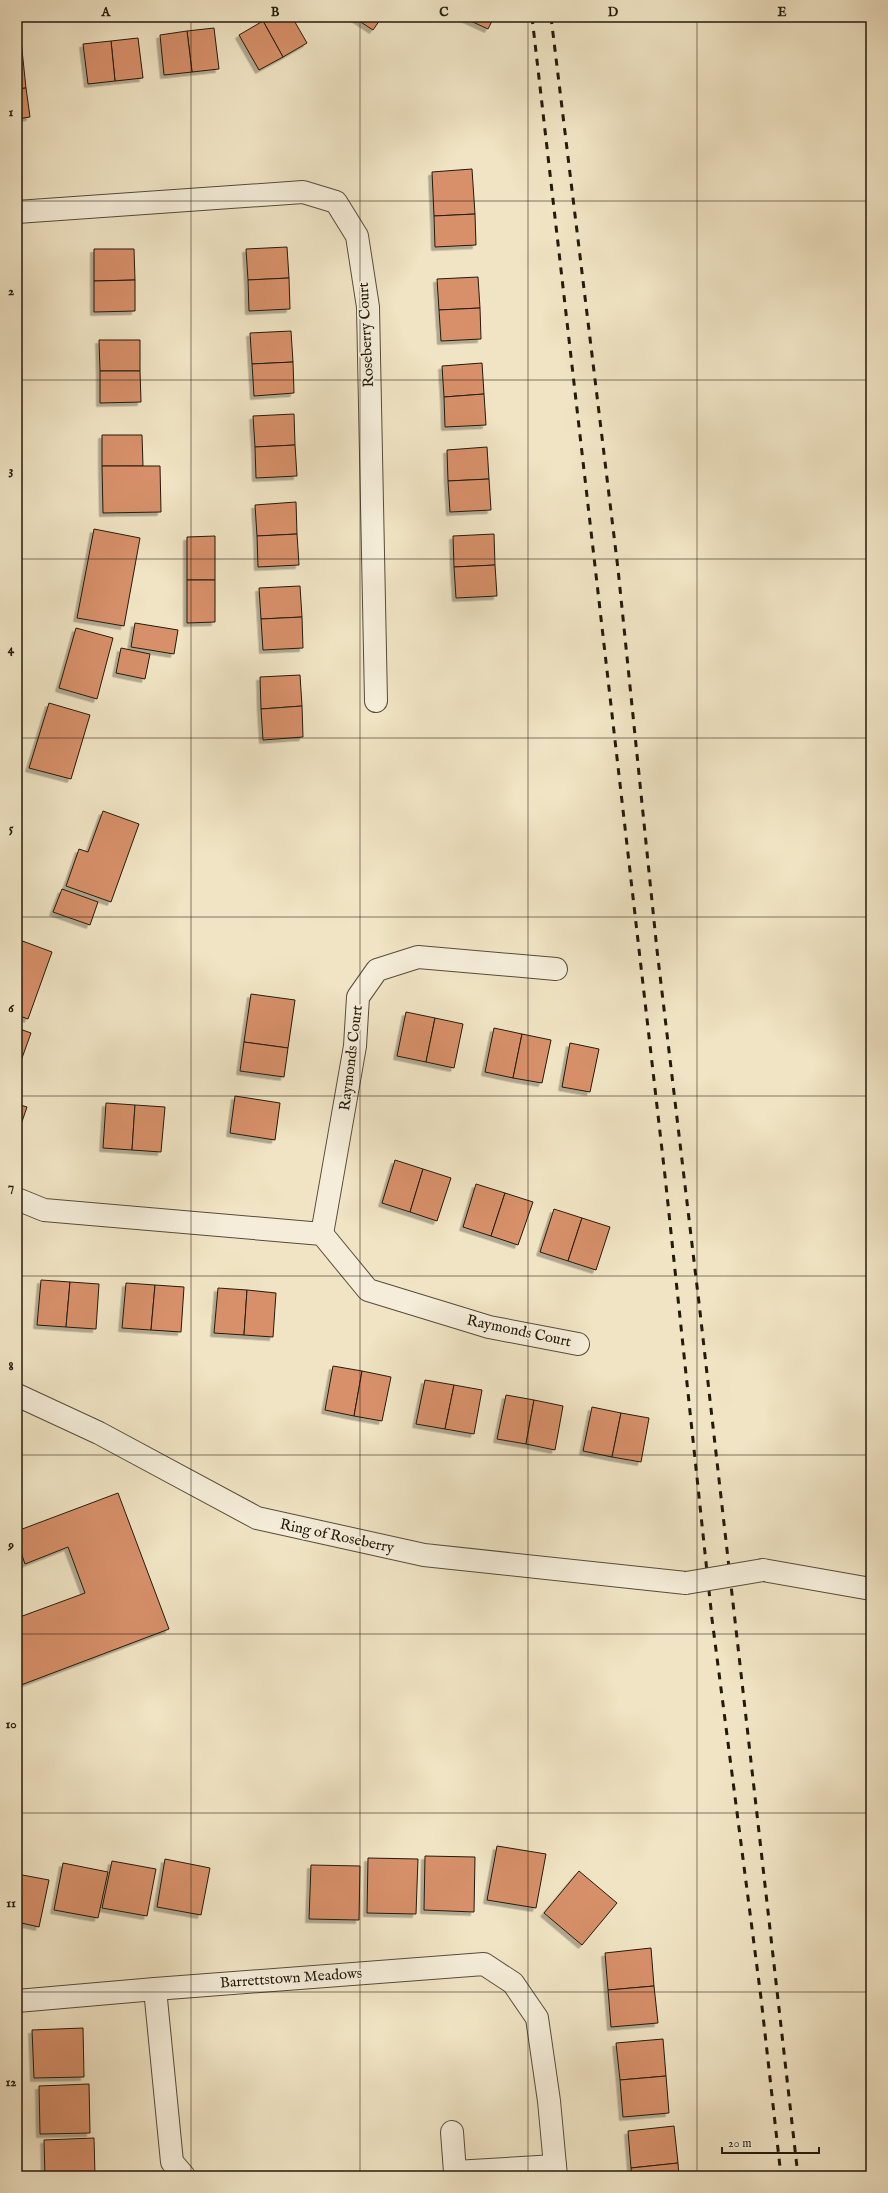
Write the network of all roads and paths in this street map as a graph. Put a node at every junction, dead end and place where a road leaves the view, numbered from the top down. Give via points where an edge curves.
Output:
1 (17, 212) edge
2 (376, 701) dead end
3 (556, 970) dead end
4 (17, 1199) edge
5 (322, 1234) junction
6 (578, 1344) dead end
7 (17, 1395) edge
8 (871, 1589) edge
9 (155, 1988) junction
10 (17, 2001) edge
11 (452, 2132) dead end
12 (555, 2171) edge
13 (184, 2176) edge

1 - 2 street, Roseberry Court via 303,192 336,202 358,236 368,306
3 - 5 street, Raymonds Court via 418,957 377,970 358,997 355,1046
4 - 5 street via 44,1210
5 - 6 street, Raymonds Court via 368,1290 489,1327
7 - 8 street, Ring of Roseberry, bridge via 99,1433 257,1518 424,1555 686,1583 763,1570
9 - 10 street, Barrettstown Meadows
9 - 12 street, Barrettstown Meadows via 484,1964 513,1982 537,2018 549,2101
9 - 13 street via 172,2162
11 - 12 street via 455,2172

